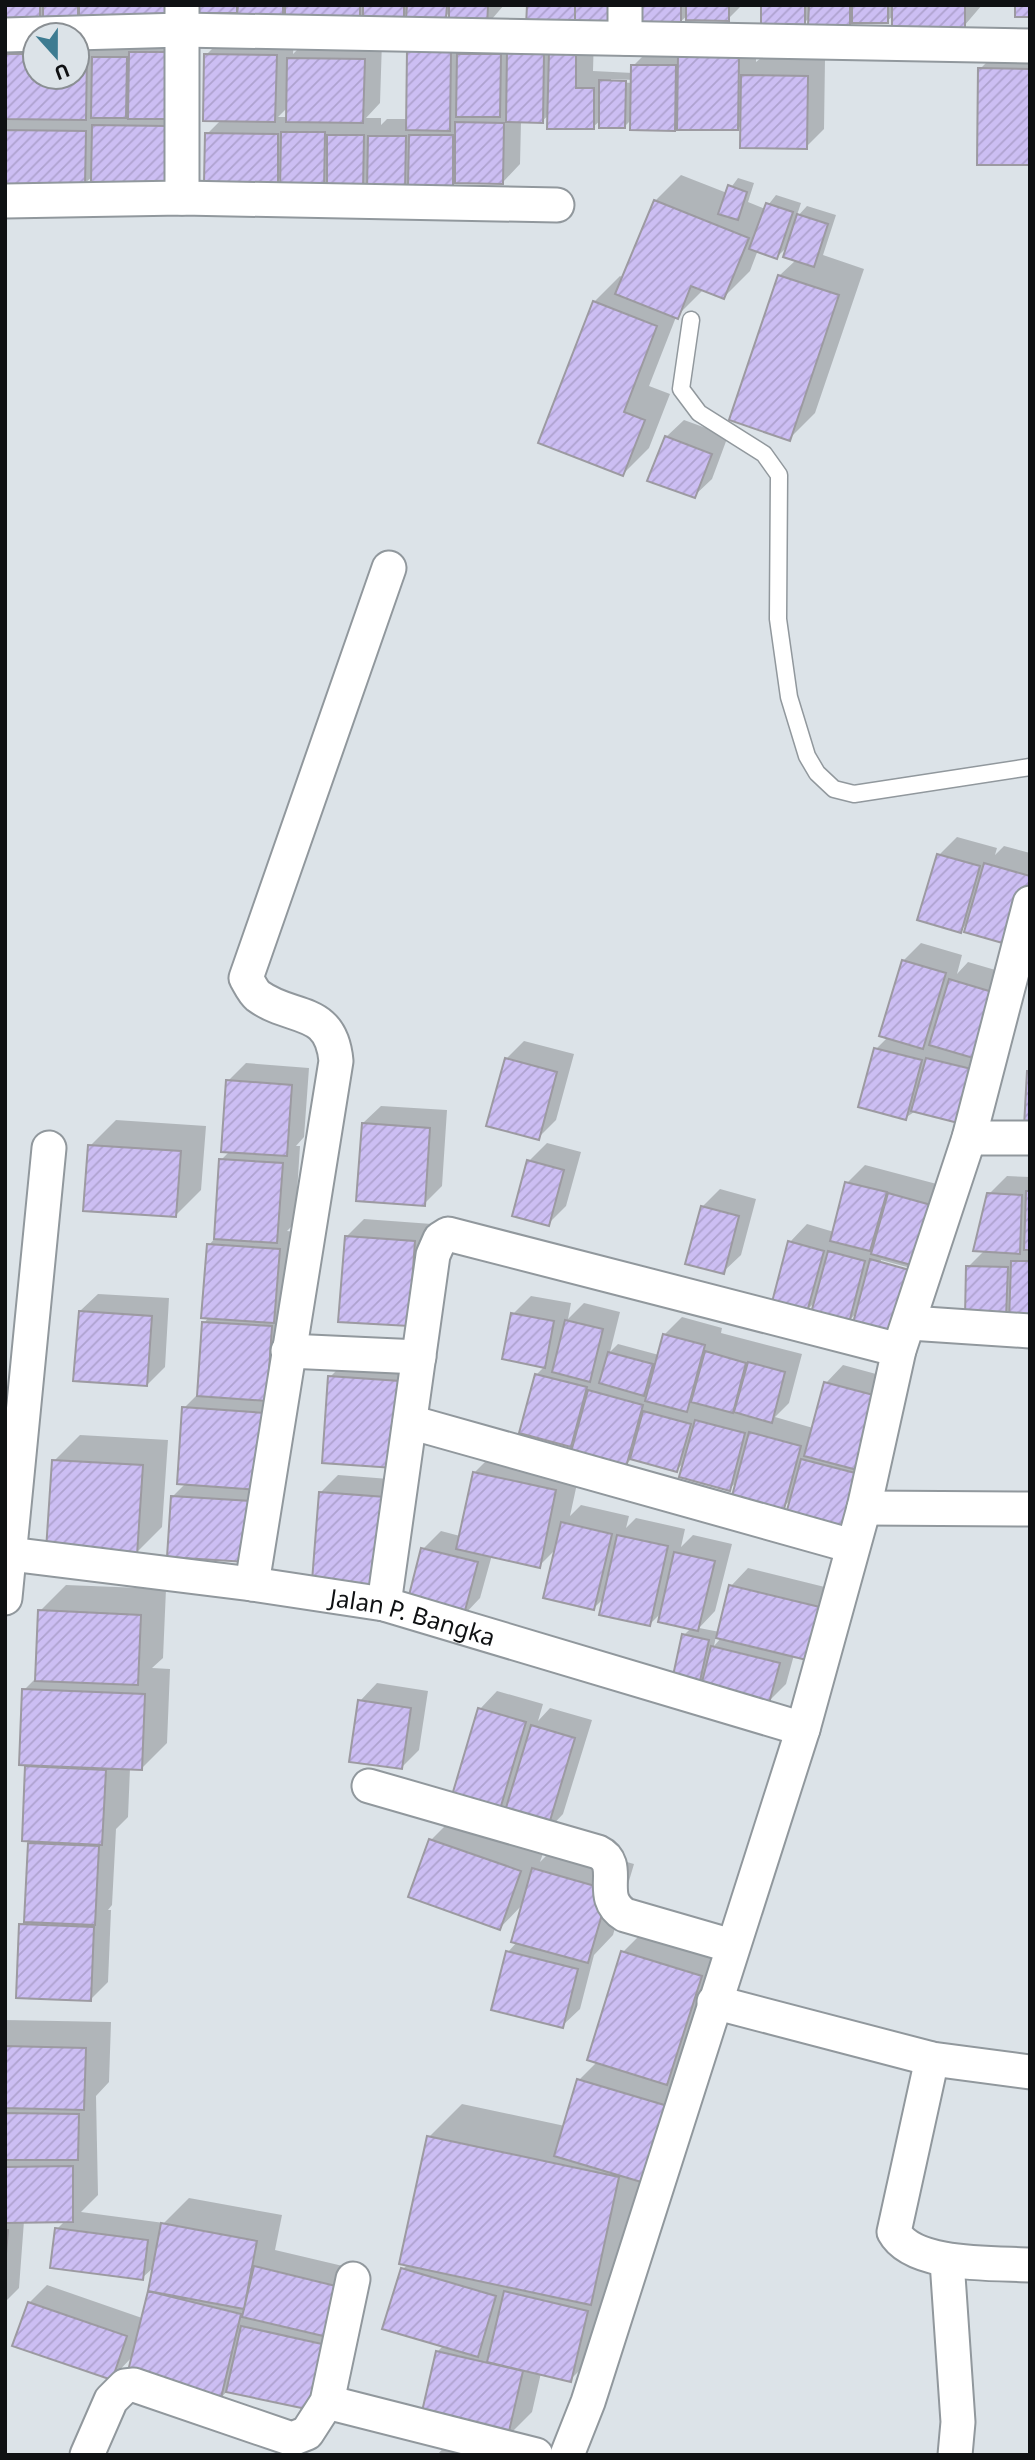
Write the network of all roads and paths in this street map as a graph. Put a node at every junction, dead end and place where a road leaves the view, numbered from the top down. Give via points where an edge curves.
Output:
1 (625, 5) edge
2 (182, 18) edge
3 (5, 35) edge
4 (625, 38) junction
5 (1030, 46) edge
6 (182, 198) junction
7 (5, 201) edge
8 (557, 205) dead end
9 (691, 320) dead end
10 (389, 568) dead end
11 (1030, 767) edge
12 (1030, 903) edge
13 (969, 1138) junction
14 (1030, 1138) edge
15 (49, 1148) dead end
16 (1030, 1331) edge
17 (904, 1337) junction
18 (288, 1351) junction
19 (419, 1357) junction
20 (410, 1422) junction
21 (864, 1508) junction
22 (1030, 1509) edge
23 (852, 1546) junction
24 (10, 1554) junction
25 (252, 1584) junction
26 (5, 1598) edge
27 (384, 1604) junction
28 (803, 1729) junction
29 (369, 1786) dead end
30 (733, 1946) junction
31 (713, 2002) junction
32 (932, 2059) junction
33 (1030, 2072) edge
34 (947, 2261) junction
35 (1030, 2265) edge
36 (353, 2279) dead end
37 (327, 2402) junction
38 (87, 2455) edge
39 (536, 2455) edge
40 (567, 2455) edge
41 (956, 2455) edge

1 - 4 street
2 - 3 street
2 - 4 street
2 - 6 street
4 - 5 street
6 - 7 street
6 - 8 street
9 - 11 lane via 681,389 699,413 764,454 779,475 780,632 789,697 807,756 817,773 834,789 854,794
10 - 18 street via 246,978 257,996 309,1017 325,1027 334,1041 336,1062
12 - 13 street
13 - 14 street
13 - 17 street
15 - 24 street
16 - 17 street
17 - 19 street via 448,1234 440,1239 433,1255
17 - 21 street
18 - 19 street
18 - 25 street
19 - 20 street
20 - 23 street
20 - 27 street
21 - 22 street
21 - 23 street
23 - 28 street
24 - 25 street, Jalan P. Bangka
24 - 26 street
25 - 27 street, Jalan P. Bangka
27 - 28 street, Jalan P. Bangka
28 - 30 street
29 - 30 street via 598,1852 610,1865 610,1900 615,1909
30 - 31 street
31 - 32 street
31 - 40 street via 588,2402
32 - 33 street
32 - 34 street via 894,2232 903,2245
34 - 35 street
34 - 41 street via 958,2422
36 - 37 street
37 - 38 street via 307,2434 292,2439 134,2385 125,2386 111,2400
37 - 39 street

